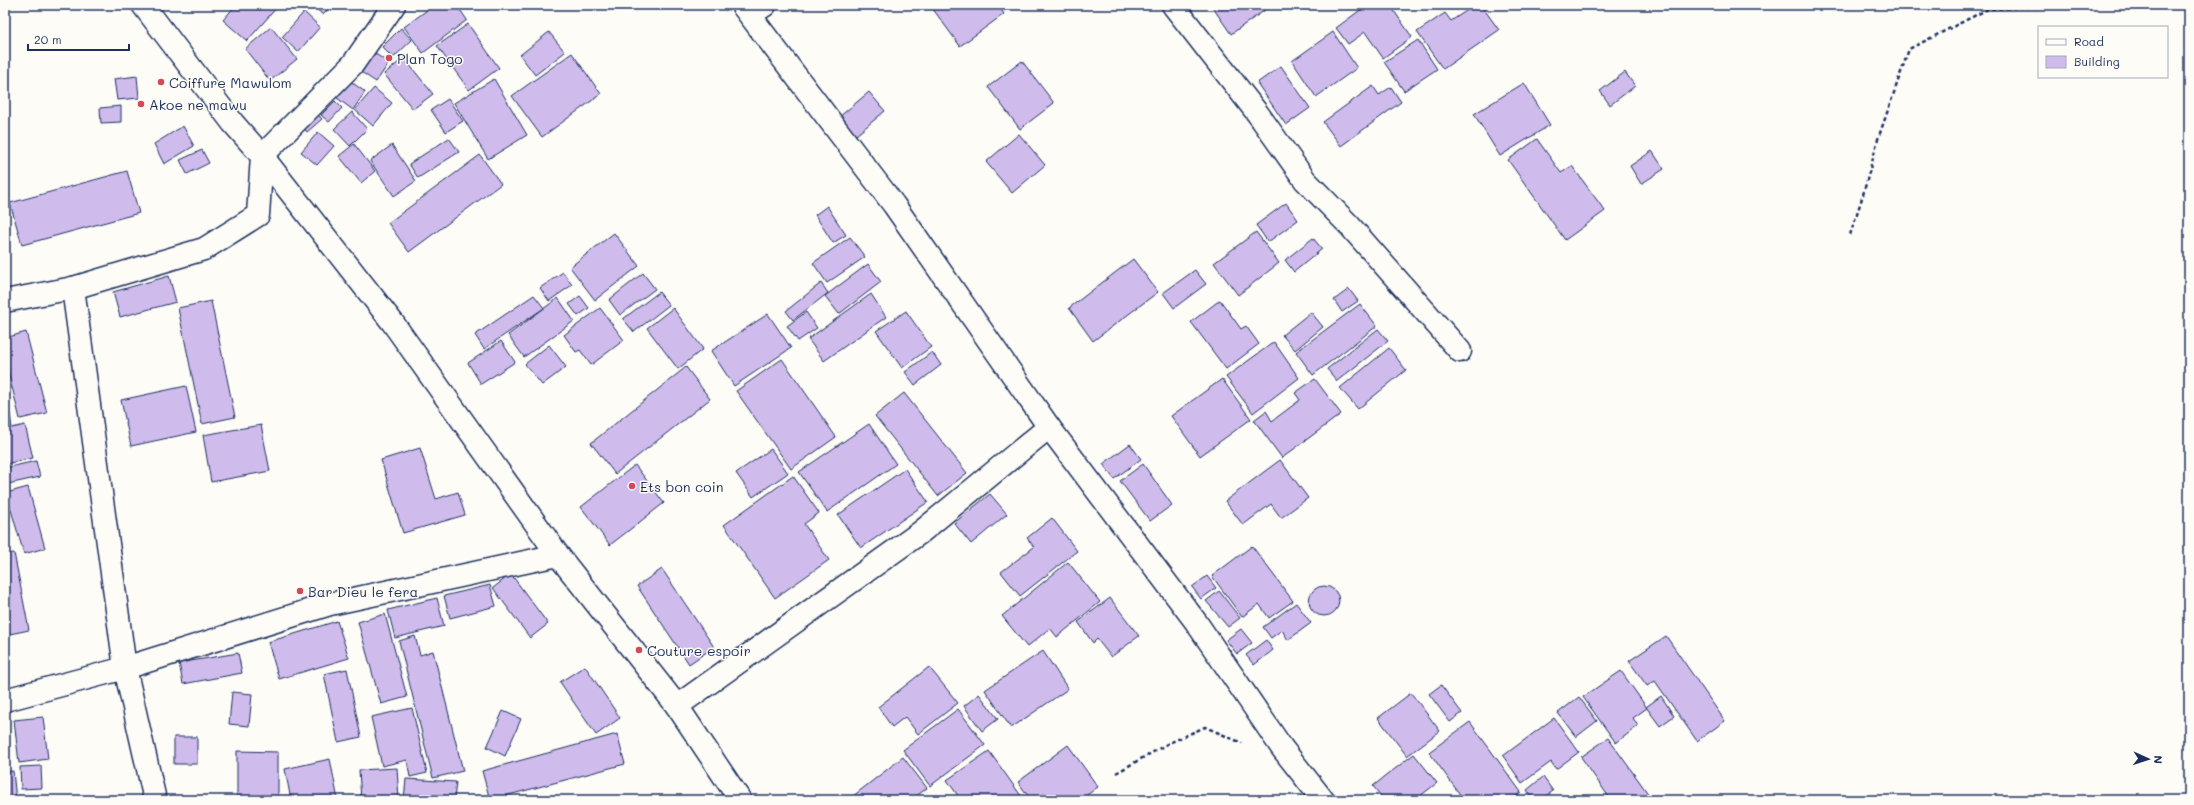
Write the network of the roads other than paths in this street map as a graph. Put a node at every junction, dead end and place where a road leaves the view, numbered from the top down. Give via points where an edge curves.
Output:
1 (143, 5) edge
2 (394, 5) edge
3 (1173, 5) edge
4 (753, 8) edge
5 (262, 156) junction
6 (73, 288) junction
7 (5, 301) edge
8 (1460, 351) dead end
9 (1049, 428) junction
10 (558, 555) junction
11 (125, 668) junction
12 (5, 700) edge
13 (677, 706) junction
14 (155, 800) edge
15 (740, 800) edge
16 (1323, 800) edge

1 - 5 street via 233,123
2 - 5 street via 353,64
3 - 8 street via 1258,114 1305,180 1350,224
4 - 9 street
5 - 6 street via 258,215 204,249
5 - 10 street via 392,323
6 - 7 street
6 - 11 street
9 - 13 street via 921,532
9 - 16 street via 1196,622 1282,748
10 - 11 street via 330,604
10 - 13 street
11 - 12 street
11 - 14 street
13 - 15 street

